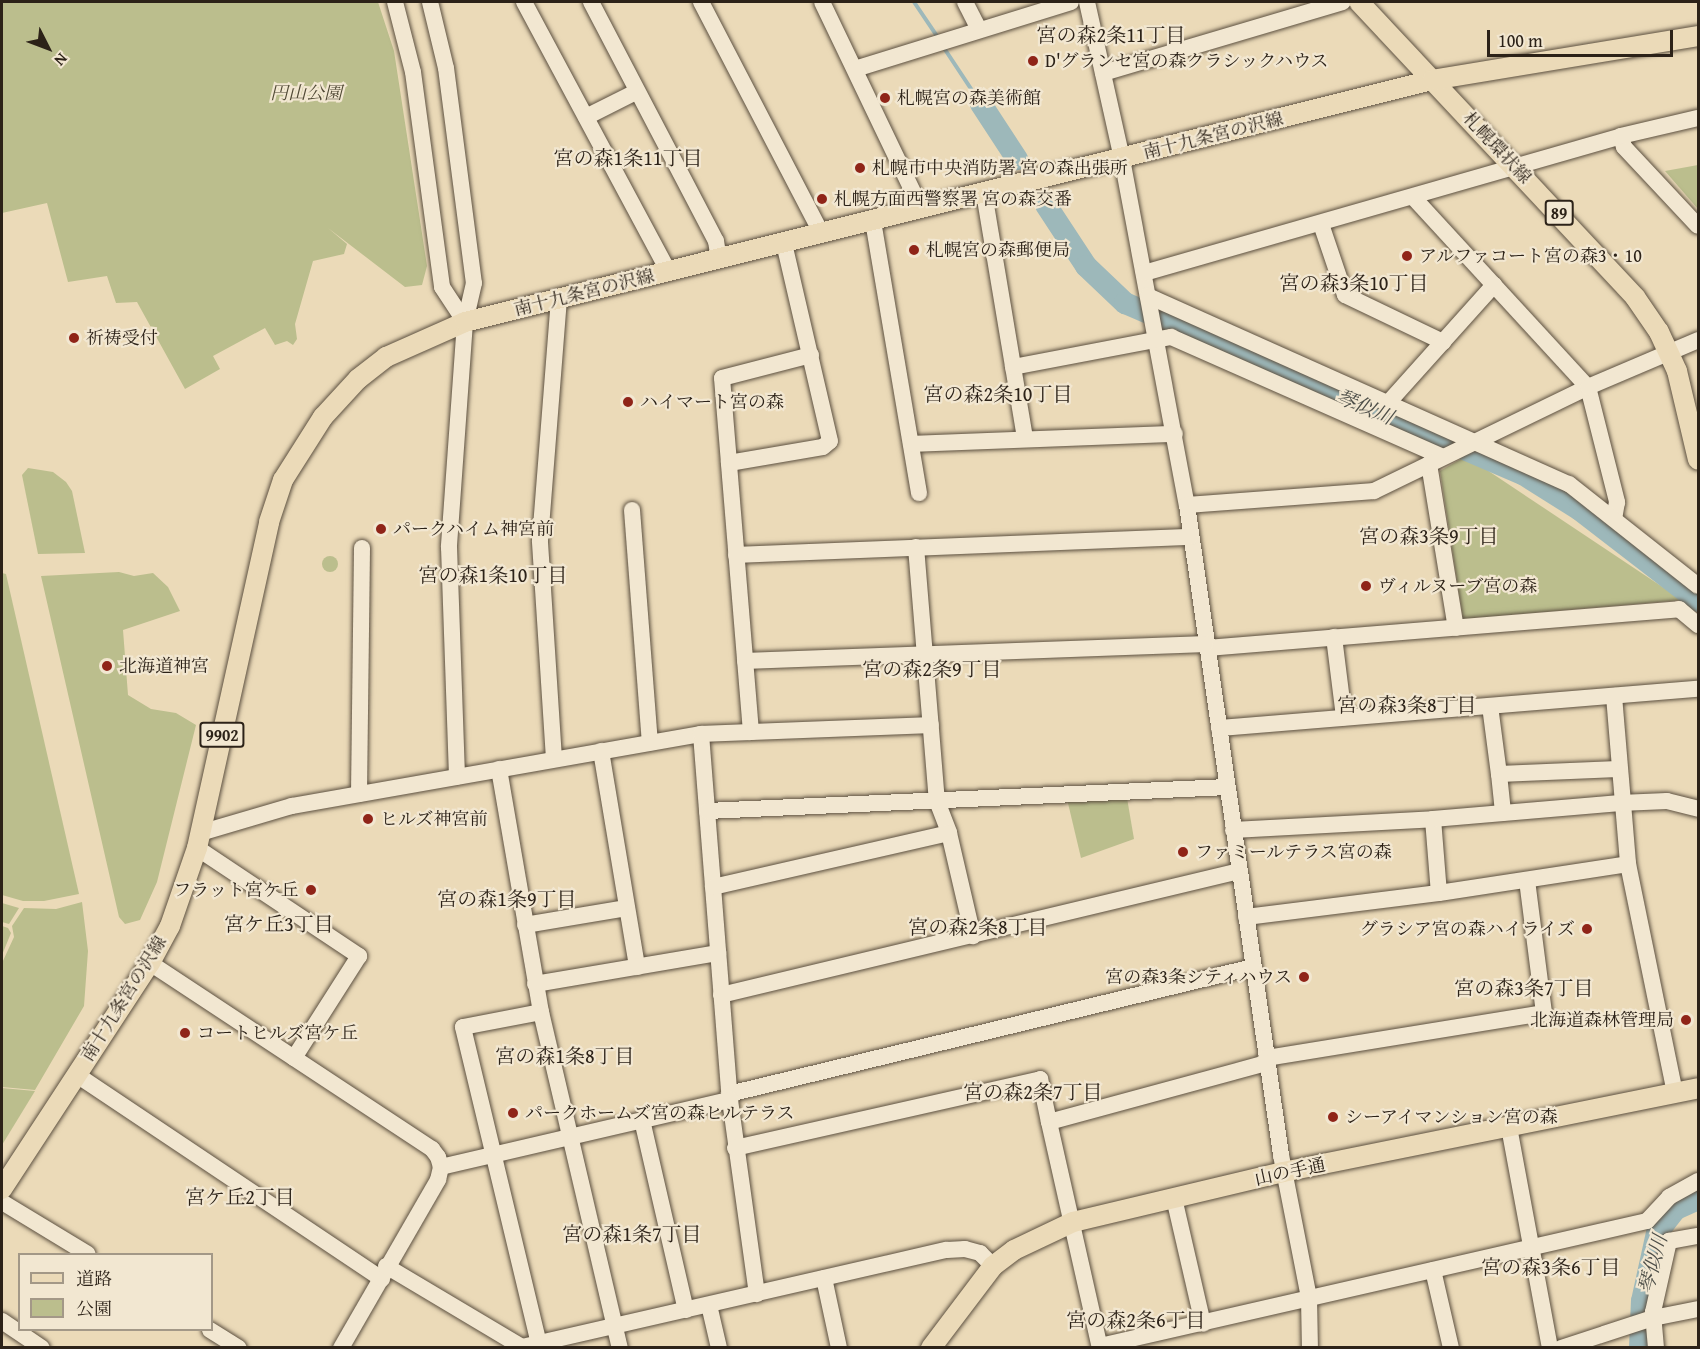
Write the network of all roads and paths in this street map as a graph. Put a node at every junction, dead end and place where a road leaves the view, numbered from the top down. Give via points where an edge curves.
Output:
1 (395, 2) edge
2 (432, 2) edge
3 (524, 2) edge
4 (591, 2) edge
5 (701, 2) edge
6 (822, 2) edge
7 (965, 2) edge
8 (1071, 2) edge
9 (1087, 2) edge
10 (1343, 2) edge
11 (1359, 2) edge
12 (979, 30) junction
13 (1698, 36) edge
14 (855, 69) junction
15 (1103, 73) junction
16 (1432, 80) junction
17 (636, 92) junction
18 (586, 117) junction
19 (1698, 118) edge
20 (1621, 136) junction
21 (1122, 159) junction
22 (1514, 166) junction
23 (984, 193) junction
24 (1413, 197) junction
25 (921, 209) junction
26 (873, 221) junction
27 (1322, 224) junction
28 (1698, 226) edge
29 (822, 234) junction
30 (784, 243) junction
31 (719, 259) junction
32 (669, 272) junction
33 (1144, 273) junction
34 (1494, 285) junction
35 (559, 298) junction
36 (1149, 302) junction
37 (465, 322) junction
38 (1155, 332) junction
39 (1698, 340) edge
40 (1443, 342) junction
41 (1669, 352) junction
42 (811, 356) junction
43 (1013, 367) junction
44 (1588, 387) junction
45 (1388, 403) junction
46 (1693, 407) edge
47 (1175, 434) junction
48 (1025, 440) junction
49 (1473, 443) junction
50 (911, 444) junction
51 (1442, 458) junction
52 (1698, 460) edge
53 (729, 463) junction
54 (919, 493) dead end
55 (1187, 505) junction
56 (632, 510) dead end
57 (1614, 519) junction
58 (1191, 537) junction
59 (916, 547) junction
60 (362, 548) dead end
61 (736, 555) junction
62 (1698, 586) edge
63 (1698, 625) edge
64 (1456, 628) junction
65 (1334, 637) junction
66 (1207, 646) junction
67 (923, 654) junction
68 (745, 661) junction
69 (1698, 689) edge
70 (1614, 696) junction
71 (1490, 706) junction
72 (1344, 717) junction
73 (931, 725) junction
74 (1219, 728) junction
75 (751, 732) junction
76 (701, 734) junction
77 (650, 742) junction
78 (601, 751) junction
79 (554, 759) junction
80 (499, 769) junction
81 (1618, 769) junction
82 (1498, 774) junction
83 (458, 777) junction
84 (1227, 787) junction
85 (359, 794) junction
86 (937, 801) junction
87 (1620, 803) junction
88 (1698, 809) edge
89 (707, 811) junction
90 (1503, 813) junction
91 (1433, 819) junction
92 (1233, 830) junction
93 (949, 833) junction
94 (198, 840) junction
95 (1628, 864) junction
96 (1239, 871) junction
97 (1527, 880) junction
98 (713, 886) junction
99 (1439, 893) junction
100 (627, 908) junction
101 (1246, 917) junction
102 (525, 925) junction
103 (973, 936) junction
104 (718, 953) junction
105 (150, 963) junction
106 (637, 967) junction
107 (1253, 967) junction
108 (535, 984) junction
109 (721, 995) junction
110 (541, 1012) junction
111 (294, 1058) junction
112 (1266, 1060) junction
113 (77, 1075) junction
114 (1698, 1088) edge
115 (1675, 1093) junction
116 (730, 1097) junction
117 (642, 1120) junction
118 (1049, 1122) junction
119 (1509, 1126) junction
120 (568, 1137) junction
121 (735, 1148) junction
122 (492, 1155) junction
123 (441, 1167) junction
124 (1283, 1172) junction
125 (1698, 1181) edge
126 (2, 1189) edge
127 (1173, 1198) junction
128 (2, 1202) edge
129 (1073, 1222) junction
130 (1698, 1236) edge
131 (1530, 1246) junction
132 (86, 1253) edge
133 (993, 1266) junction
134 (1433, 1270) junction
135 (384, 1272) junction
136 (824, 1278) junction
137 (757, 1294) junction
138 (1309, 1298) junction
139 (709, 1305) junction
140 (1698, 1309) edge
141 (686, 1310) junction
142 (1645, 1320) junction
143 (2, 1321) edge
144 (1203, 1324) junction
145 (614, 1327) junction
146 (213, 1331) edge
147 (539, 1344) junction
148 (42, 1347) edge
149 (239, 1347) edge
150 (340, 1347) edge
151 (620, 1347) edge
152 (719, 1347) edge
153 (839, 1347) edge
154 (931, 1347) edge
155 (1100, 1347) edge
156 (1310, 1347) edge
157 (1451, 1347) edge
158 (1550, 1347) edge
159 (1561, 1347) edge
160 (1656, 1347) edge

1 - 37 street via 413,72 442,286
2 - 37 street via 446,68 474,283
3 - 18 street
4 - 17 street
5 - 29 street
6 - 14 street
7 - 12 street
8 - 12 street
9 - 15 street
10 - 15 street
11 - 16 main road, 札幌環状線 / 89
12 - 14 street
13 - 16 main road, 南十九条宮の沢線 / 9902
14 - 25 street
15 - 21 street
16 - 21 main road, 南十九条宮の沢線 / 9902
16 - 22 main road, 札幌環状線 / 89
17 - 18 street
17 - 31 street via 716,241
18 - 32 street
19 - 20 street
20 - 22 street
20 - 28 street via 1624,147
21 - 23 main road, 南十九条宮の沢線 / 9902
21 - 33 street
22 - 24 street
22 - 41 main road, 札幌環状線 / 89 via 1622,281 1647,313
23 - 25 main road, 南十九条宮の沢線 / 9902
23 - 43 street
24 - 27 street
24 - 34 street
25 - 26 main road, 南十九条宮の沢線 / 9902
26 - 29 main road, 南十九条宮の沢線 / 9902
26 - 50 street
27 - 33 street
27 - 40 street via 1345,295
29 - 30 main road, 南十九条宮の沢線 / 9902
30 - 31 main road, 南十九条宮の沢線 / 9902
30 - 42 street
31 - 32 main road, 南十九条宮の沢線 / 9902
32 - 35 main road, 南十九条宮の沢線 / 9902
33 - 36 street
34 - 40 street
34 - 44 street
35 - 37 main road, 南十九条宮の沢線 / 9902
35 - 79 street via 540,540
36 - 38 street
36 - 45 street
37 - 83 street via 449,547
37 - 94 main road, 南十九条宮の沢線 / 9902 via 396,352 358,379 304,442 283,480 269,522
38 - 43 street
38 - 47 street
38 - 51 street
39 - 41 street
40 - 45 street
41 - 44 street
41 - 46 main road, 札幌環状線 / 89
42 - 53 street via 722,378
42 - 53 street via 830,441 823,447
43 - 48 street
44 - 49 street
44 - 57 street via 1617,502
45 - 49 street
46 - 52 main road, 札幌環状線 / 89
47 - 48 street
47 - 55 street
48 - 50 street
49 - 51 street
49 - 57 street via 1569,484
50 - 54 street
51 - 55 street via 1374,491
51 - 64 street
53 - 61 street
55 - 58 street
56 - 77 street
57 - 62 street
58 - 59 street
58 - 66 street
59 - 61 street
59 - 67 street
60 - 85 street
61 - 68 street
63 - 64 street via 1679,609
64 - 65 street
65 - 66 street
65 - 72 street
66 - 67 street
66 - 74 street
67 - 68 street
67 - 73 street
68 - 75 street
69 - 70 street
70 - 71 street
70 - 81 street
71 - 72 street
71 - 82 street
72 - 74 street
73 - 75 street
73 - 86 street
74 - 84 street
75 - 76 street
76 - 77 street
76 - 89 street
77 - 78 street
78 - 79 street
78 - 100 street
79 - 80 street
80 - 83 street
80 - 102 street
81 - 82 street
81 - 87 street
82 - 90 street
83 - 85 street
84 - 86 street
84 - 92 street
85 - 94 street via 292,806
86 - 89 street
86 - 93 street
87 - 88 street via 1667,801
87 - 90 street
87 - 95 street
89 - 98 street
90 - 91 street
91 - 92 street
91 - 99 street
92 - 96 street
93 - 98 street
93 - 103 street
94 - 105 main road, 南十九条宮の沢線 / 9902 via 178,907
94 - 111 street via 359,956
95 - 97 street
95 - 115 street
96 - 101 street
96 - 103 street
97 - 99 street
97 - 112 street via 1544,1012
98 - 104 street
99 - 101 street
100 - 102 street
100 - 106 street
101 - 107 street
102 - 108 street
103 - 109 street
104 - 106 street
104 - 109 street
105 - 111 street
105 - 113 main road, 南十九条宮の沢線 / 9902
106 - 108 street
107 - 112 street
107 - 116 street
108 - 110 street
109 - 116 street
110 - 120 street
110 - 122 street via 463,1027
111 - 123 street via 432,1149
112 - 118 street
112 - 124 street
113 - 126 main road, 南十九条宮の沢線 / 9902
113 - 135 street
114 - 115 main road, 山の手通
115 - 119 main road, 山の手通
116 - 117 street
116 - 121 street
117 - 120 street
117 - 141 street
118 - 121 street via 1040,1079
118 - 129 street
119 - 124 main road, 山の手通
119 - 131 street
120 - 122 street
120 - 145 street
121 - 137 street
122 - 123 street
122 - 147 street
123 - 135 street via 438,1180
124 - 127 main road, 山の手通
124 - 138 street
125 - 131 street via 1669,1197 1647,1221
127 - 129 main road, 山の手通
127 - 144 street
128 - 132 street
129 - 133 main road, 山の手通 via 1014,1250
129 - 155 street
130 - 142 street via 1669,1241
131 - 134 street
131 - 158 street
133 - 136 street via 980,1253 965,1249
133 - 154 main road, 山の手通
134 - 138 street
134 - 157 street
135 - 147 street via 513,1343 522,1347
135 - 150 street
136 - 137 street
136 - 153 street
137 - 139 street
138 - 144 street
138 - 156 street
139 - 141 street
139 - 152 street
140 - 142 street
141 - 145 street
142 - 159 street
142 - 160 street
143 - 148 street
144 - 155 street
145 - 147 street
145 - 151 street
146 - 149 street

